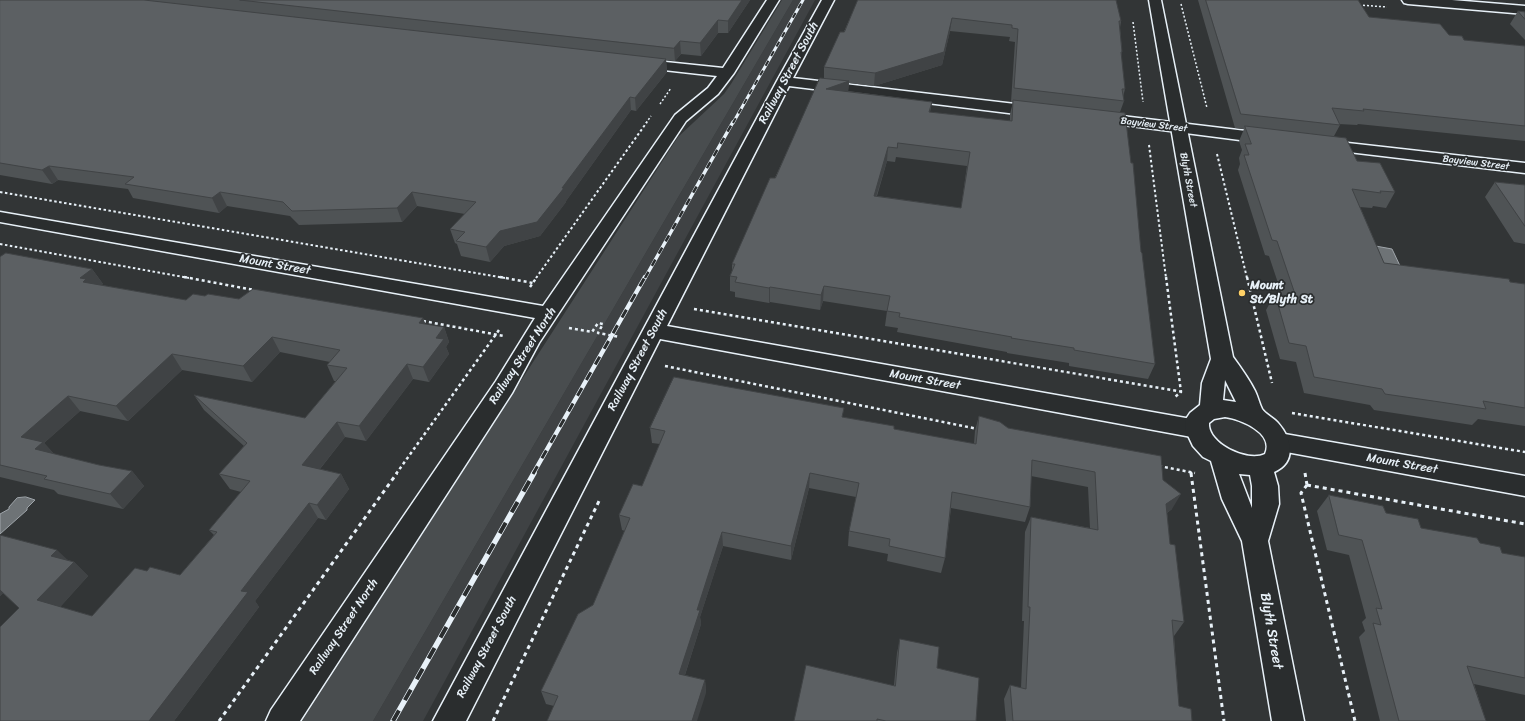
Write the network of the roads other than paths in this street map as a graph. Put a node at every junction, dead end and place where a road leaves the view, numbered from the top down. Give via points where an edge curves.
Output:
1 (773, 0) edge
2 (828, 0) edge
3 (1155, 0) edge
4 (1408, 0) edge
5 (1525, 10) edge
6 (622, 61) edge
7 (727, 73) junction
8 (784, 81) junction
9 (1052, 113) edge
10 (1084, 117) edge
11 (1178, 128) junction
12 (1282, 140) edge
13 (1306, 143) edge
14 (1525, 168) edge
15 (0, 217) edge
16 (546, 318) junction
17 (651, 336) junction
18 (1222, 359) junction
19 (1212, 409) junction
20 (1252, 415) junction
21 (1197, 429) junction
22 (1279, 442) junction
23 (1222, 458) junction
24 (1260, 466) junction
25 (1525, 486) edge
26 (1255, 541) junction
27 (282, 721) edge
28 (449, 721) edge
29 (1288, 721) edge

1 - 7 street, Railway Street North
2 - 8 street, Railway Street South
3 - 11 street, Blyth Street
4 - 5 street
6 - 7 street
7 - 16 street, Railway Street North via 713,91 680,118
8 - 9 street
8 - 17 street, Railway Street South
10 - 11 street, Bayview Street
11 - 12 street, Bayview Street
11 - 18 street, Blyth Street
13 - 14 street, Bayview Street
15 - 16 street, Mount Street via 515,308
16 - 27 street, Railway Street North via 504,387
17 - 21 street, Mount Street
17 - 28 street, Railway Street South
18 - 19 street via 1211,390
18 - 20 street, Blyth Street via 1241,383
19 - 20 street via 1239,410
19 - 21 street via 1203,413 1197,420
20 - 22 street via 1264,423
21 - 23 street via 1207,447
22 - 24 street via 1276,459
22 - 25 street, Mount Street
23 - 24 street via 1244,466
23 - 26 street, Blyth Street via 1235,499
24 - 26 street, Blyth Street via 1266,504
26 - 29 street, Blyth Street

